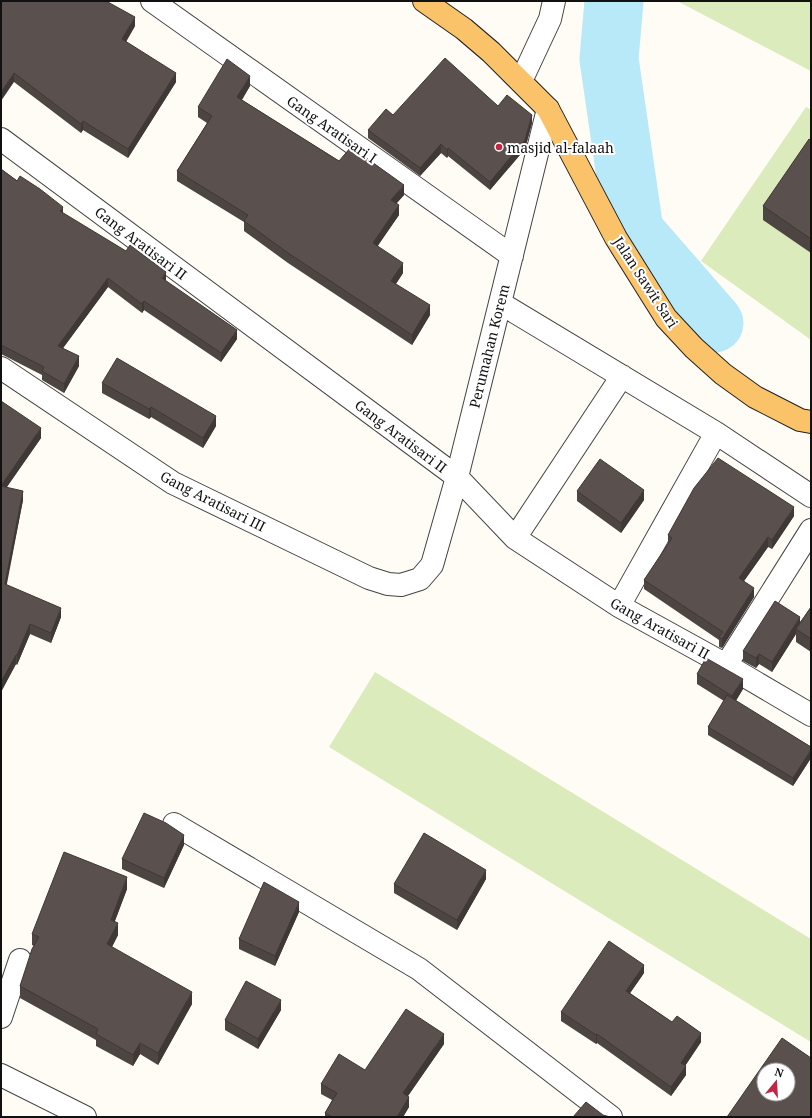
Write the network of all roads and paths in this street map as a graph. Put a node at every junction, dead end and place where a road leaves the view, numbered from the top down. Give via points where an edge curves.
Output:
1 (152, 1) edge
2 (424, 1) edge
3 (554, 1) edge
4 (521, 81) junction
5 (548, 109) junction
6 (1, 139) edge
7 (512, 256) junction
8 (500, 303) junction
9 (1, 368) edge
10 (622, 376) junction
11 (811, 422) edge
12 (716, 433) junction
13 (456, 477) junction
14 (811, 496) edge
15 (811, 530) edge
16 (515, 538) junction
17 (420, 579) joint
18 (619, 606) junction
19 (726, 665) junction
20 (811, 715) edge
21 (174, 824) dead end
22 (20, 960) dead end
23 (1, 1017) edge
24 (1, 1075) edge
25 (85, 1117) edge
26 (611, 1117) edge

1 - 7 street, Gang Aratisari I
2 - 4 main road, Jalan Sawit Sari via 469,33
3 - 4 street via 550,19
4 - 5 main road, Jalan Sawit Sari
5 - 7 street, Perumahan Korem
5 - 11 main road, Jalan Sawit Sari via 616,238 666,318 723,374 755,397 800,420
6 - 13 street, Gang Aratisari II
7 - 8 street, Perumahan Korem
8 - 10 street
8 - 13 street, Perumahan Korem
9 - 17 street, Gang Aratisari III via 173,483 369,578 401,585
10 - 12 street
10 - 16 street
12 - 14 street
12 - 18 street
13 - 16 street, Gang Aratisari II
13 - 17 street, Perumahan Korem via 432,565
15 - 19 street
16 - 18 street, Gang Aratisari II
18 - 19 street, Gang Aratisari II
19 - 20 street, Gang Aratisari II
21 - 26 street via 419,969
22 - 23 street
24 - 25 street

